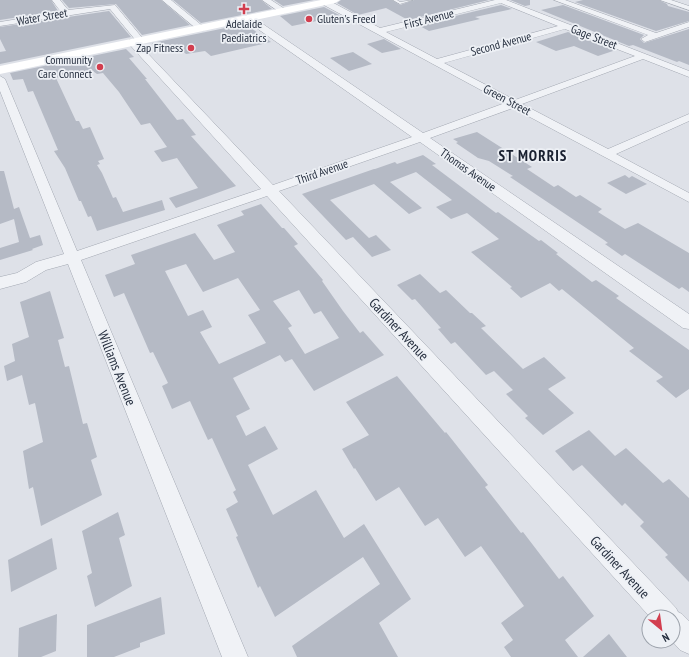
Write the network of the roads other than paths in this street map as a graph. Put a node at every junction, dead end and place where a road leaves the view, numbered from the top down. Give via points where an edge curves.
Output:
1 (56, 0) edge
2 (166, 0) edge
3 (266, 0) edge
4 (395, 0) edge
5 (411, 0) edge
6 (558, 0) edge
7 (664, 0) edge
8 (330, 1) edge
9 (500, 1) edge
10 (689, 8) edge
11 (284, 11) junction
12 (66, 12) junction
13 (248, 18) junction
14 (0, 24) edge
15 (689, 24) edge
16 (566, 26) junction
17 (201, 28) junction
18 (379, 31) junction
19 (655, 35) junction
20 (136, 41) junction
21 (620, 47) junction
22 (643, 56) junction
23 (436, 62) junction
24 (0, 70) edge
25 (689, 74) edge
26 (0, 79) edge
27 (514, 104) junction
28 (689, 117) edge
29 (421, 138) junction
30 (607, 154) junction
31 (270, 190) junction
32 (689, 198) edge
33 (73, 258) junction
34 (0, 283) edge
35 (689, 322) edge
36 (660, 609) edge
37 (681, 632) edge
38 (689, 640) edge
39 (235, 657) edge

1 - 12 street
2 - 17 street
3 - 11 street
4 - 5 lane via 400,3
6 - 19 street
7 - 10 street
8 - 11 main road
8 - 18 street, Green Street
9 - 16 street, Gage Street
9 - 18 street, First Avenue
11 - 13 main road
12 - 14 street, Water Street
12 - 20 street, Water Street via 112,7
13 - 17 main road
13 - 29 street, Thomas Avenue
15 - 19 street
16 - 21 street, Gage Street
16 - 23 street, Second Avenue
17 - 20 main road
18 - 23 street, Green Street
19 - 21 street
20 - 24 main road
20 - 31 street, Gardiner Avenue
21 - 22 street, Gage Street
22 - 25 street, Gage Street
22 - 27 street, Third Avenue
23 - 27 street, Green Street
26 - 33 street, Williams Avenue
27 - 29 street, Third Avenue
27 - 30 street, Green Street
28 - 30 street
29 - 31 street, Third Avenue
29 - 35 street, Thomas Avenue
30 - 32 street, Green Street
31 - 33 street, Third Avenue
31 - 36 street, Gardiner Avenue
33 - 34 street, Third Avenue via 41,266 21,278
33 - 39 street, Williams Avenue
37 - 38 street

